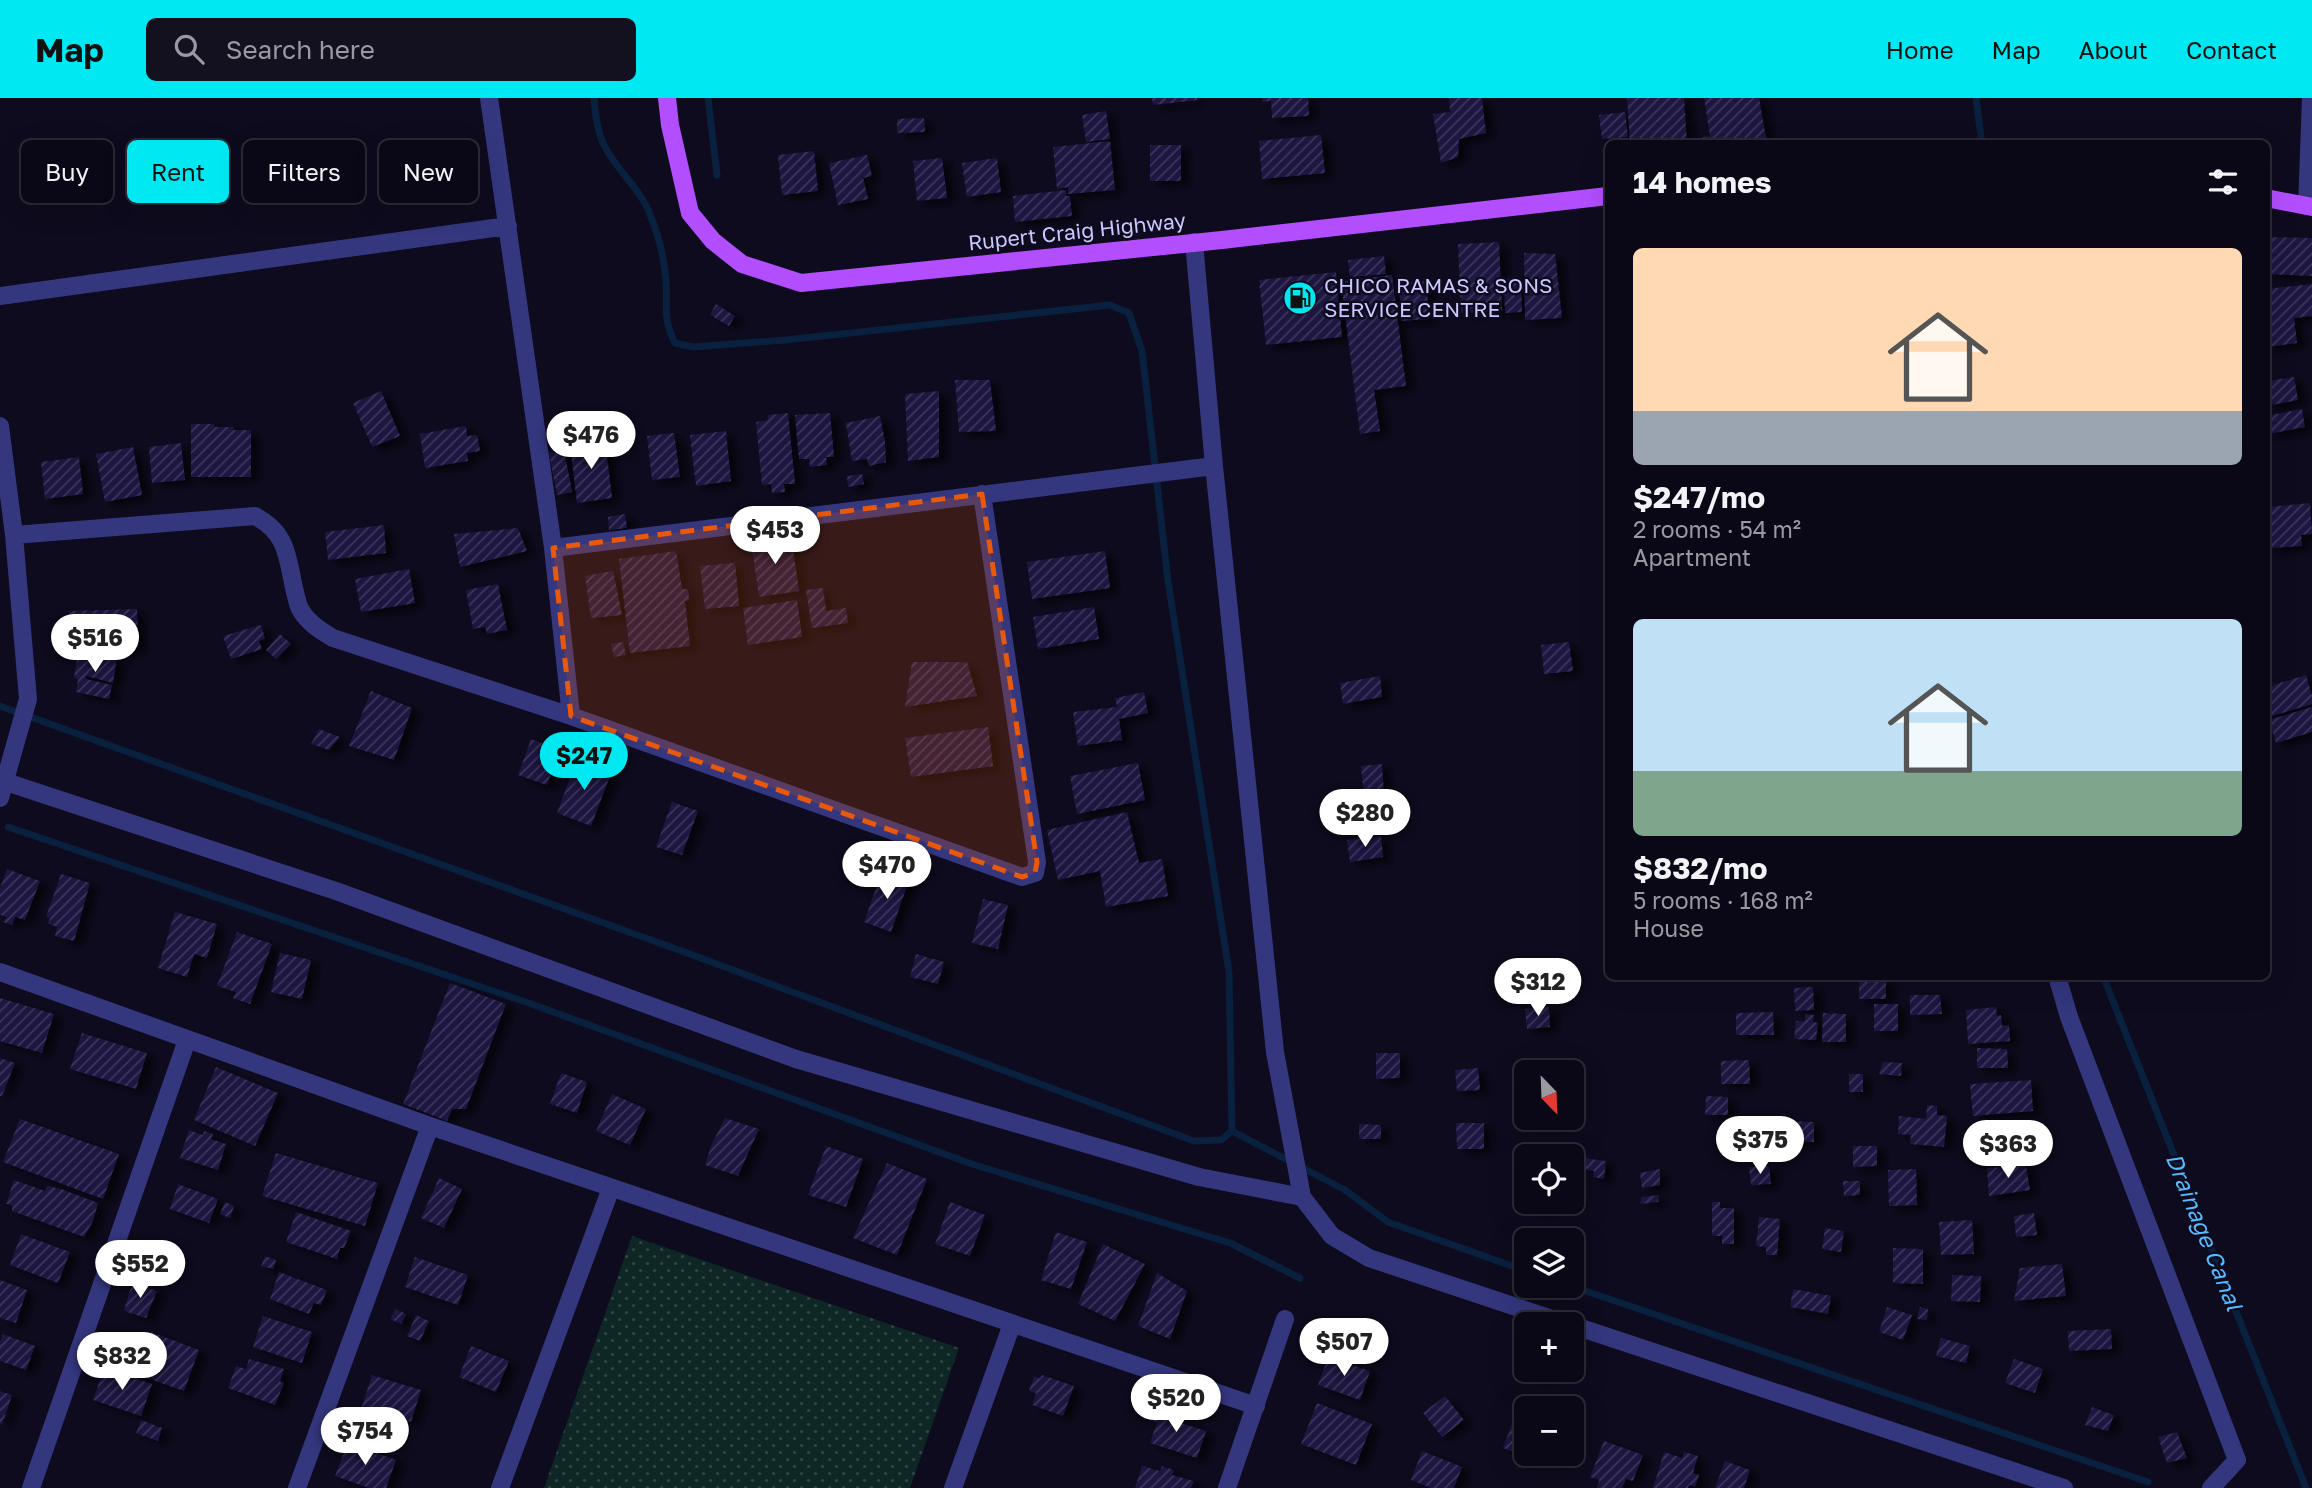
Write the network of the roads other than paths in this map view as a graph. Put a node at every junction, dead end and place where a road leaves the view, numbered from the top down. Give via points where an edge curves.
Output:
1 (489, 98) edge
2 (667, 98) edge
3 (2311, 98) edge
4 (1605, 196) edge
5 (2270, 199) edge
6 (2309, 207) edge
7 (508, 226) junction
8 (1194, 242) junction
9 (0, 296) edge
10 (0, 426) edge
11 (1214, 466) junction
12 (982, 494) junction
13 (14, 535) junction
14 (553, 548) junction
15 (571, 716) junction
16 (3, 790) edge
17 (0, 972) edge
18 (2058, 980) edge
19 (187, 1041) junction
20 (430, 1126) junction
21 (611, 1188) junction
22 (1302, 1197) junction
23 (1532, 1312) edge
24 (1285, 1318) dead end
25 (1012, 1324) junction
26 (1584, 1329) edge
27 (1256, 1406) junction
28 (31, 1488) edge
29 (297, 1488) edge
30 (500, 1488) edge
31 (953, 1488) edge
32 (1227, 1488) edge
33 (2064, 1488) edge
34 (2211, 1488) edge

1 - 7 street
2 - 8 main road, Rupert Craig Highway via 690,213 713,241 742,264 801,283
3 - 6 street
4 - 8 main road, Rupert Craig Highway
5 - 6 main road
7 - 9 street
7 - 14 street
8 - 11 street
10 - 13 street
11 - 12 street
11 - 22 street via 1275,1052
12 - 14 street
12 - 15 street via 1037,862 1035,873 1022,877
13 - 15 street via 255,516 272,525 281,538 299,608 312,625 332,638
13 - 16 street via 28,699
14 - 15 street
16 - 22 street via 336,891 796,1059 1199,1177
17 - 19 street
18 - 34 street via 2068,1017 2237,1460
19 - 20 street
19 - 28 street
20 - 21 street
20 - 29 street
21 - 25 street
21 - 30 street
22 - 23 street via 1332,1236 1370,1258
24 - 27 street
25 - 27 street
25 - 31 street
26 - 33 street
27 - 32 street

